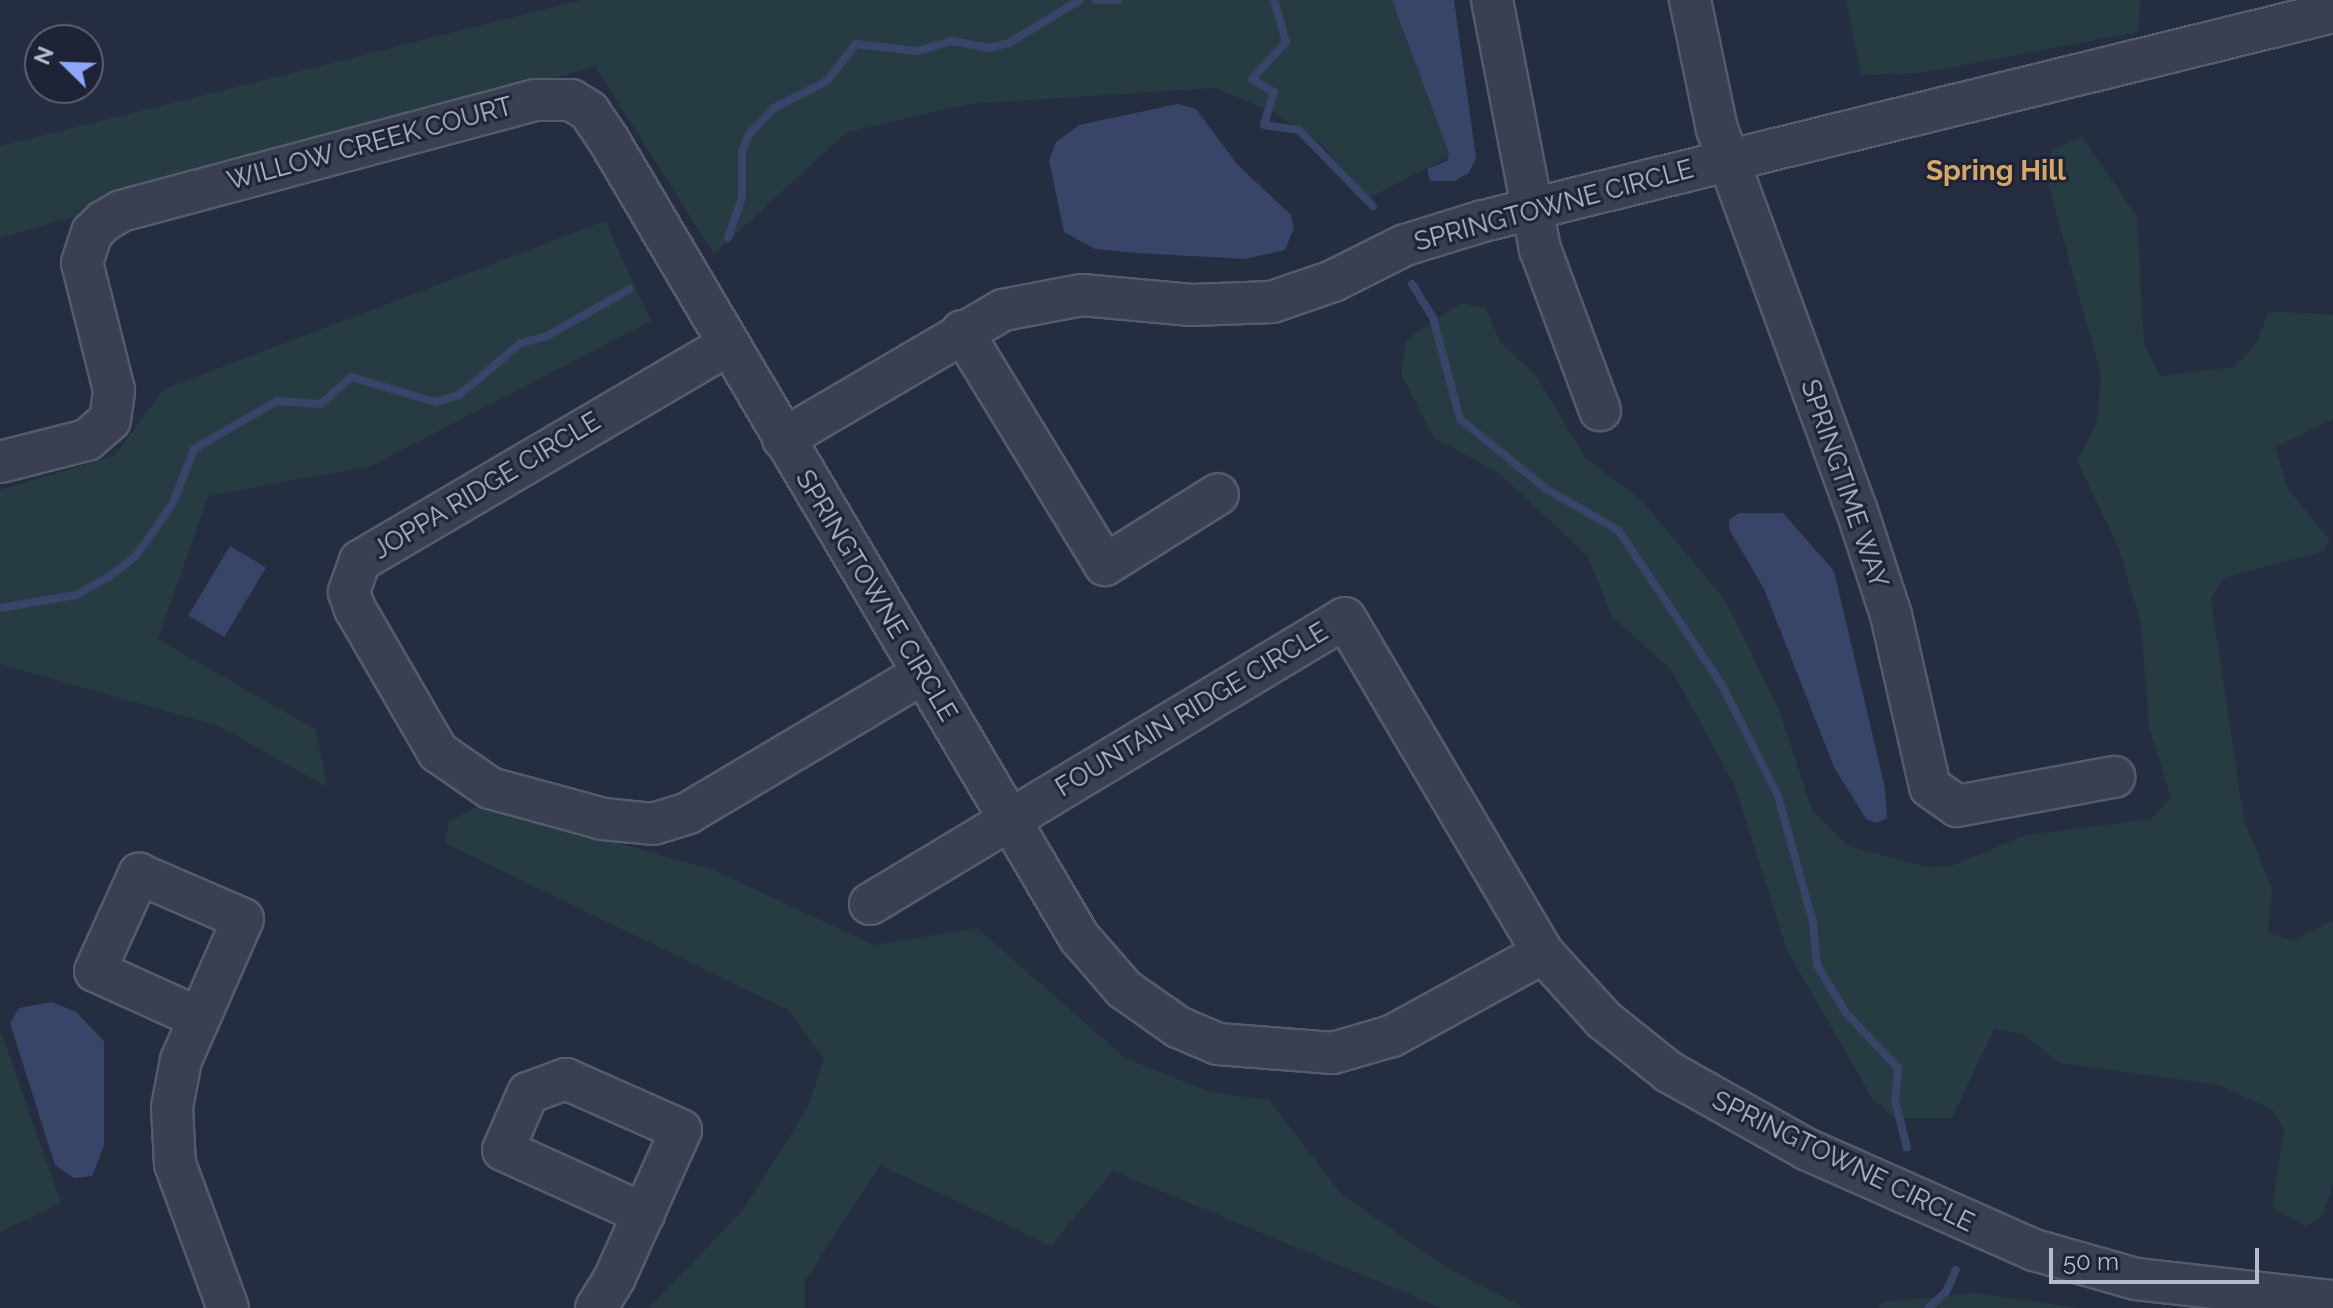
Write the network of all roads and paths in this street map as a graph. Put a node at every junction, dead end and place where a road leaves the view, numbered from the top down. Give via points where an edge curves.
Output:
1 (1492, 0) edge
2 (1690, 0) edge
3 (2333, 12) edge
4 (1727, 160) junction
5 (1531, 208) junction
6 (962, 331) junction
7 (728, 345) junction
8 (1600, 410) dead end
9 (783, 439) junction
10 (0, 462) edge
11 (1218, 494) dead end
12 (922, 674) junction
13 (2114, 777) dead end
14 (1008, 821) junction
15 (870, 904) dead end
16 (1543, 953) junction
17 (199, 1018) dead end
18 (644, 1214) dead end
19 (2333, 1301) edge
20 (228, 1308) edge
21 (596, 1308) edge

1 - 5 street
2 - 4 street, SPRINGTIME WAY
3 - 4 street, SPRINGTOWNE CIRCLE
4 - 5 street, SPRINGTOWNE CIRCLE
4 - 13 street, SPRINGTIME WAY via 1891,615 1930,787 1957,806
5 - 6 street, SPRINGTOWNE CIRCLE via 1405,245 1333,281 1272,302 1192,305 1082,295 1003,310
5 - 8 street
6 - 9 street, SPRINGTOWNE CIRCLE
6 - 11 street via 1105,565
7 - 9 street, WILLOW CREEK COURT
7 - 10 street, WILLOW CREEK COURT via 589,111 571,100 535,100 121,211 104,221 92,233 82,263 114,390 110,420 87,440
7 - 12 street, JOPPA RIDGE CIRCLE via 360,561 349,592 355,609 438,752 490,788 603,819 653,824 688,813
9 - 12 street, SPRINGTOWNE CIRCLE
12 - 14 street, SPRINGTOWNE CIRCLE
14 - 15 street, FOUNTAIN RIDGE CIRCLE
14 - 16 street, SPRINGTOWNE CIRCLE via 1097,962 1151,1010 1199,1037 1236,1048 1302,1055 1361,1048 1419,1023
14 - 16 street, FOUNTAIN RIDGE CIRCLE via 1345,618
16 - 19 street, SPRINGTOWNE CIRCLE via 1635,1048 1710,1099 1980,1229 2136,1279
17 - 20 street via 181,1060 171,1140
18 - 21 street

